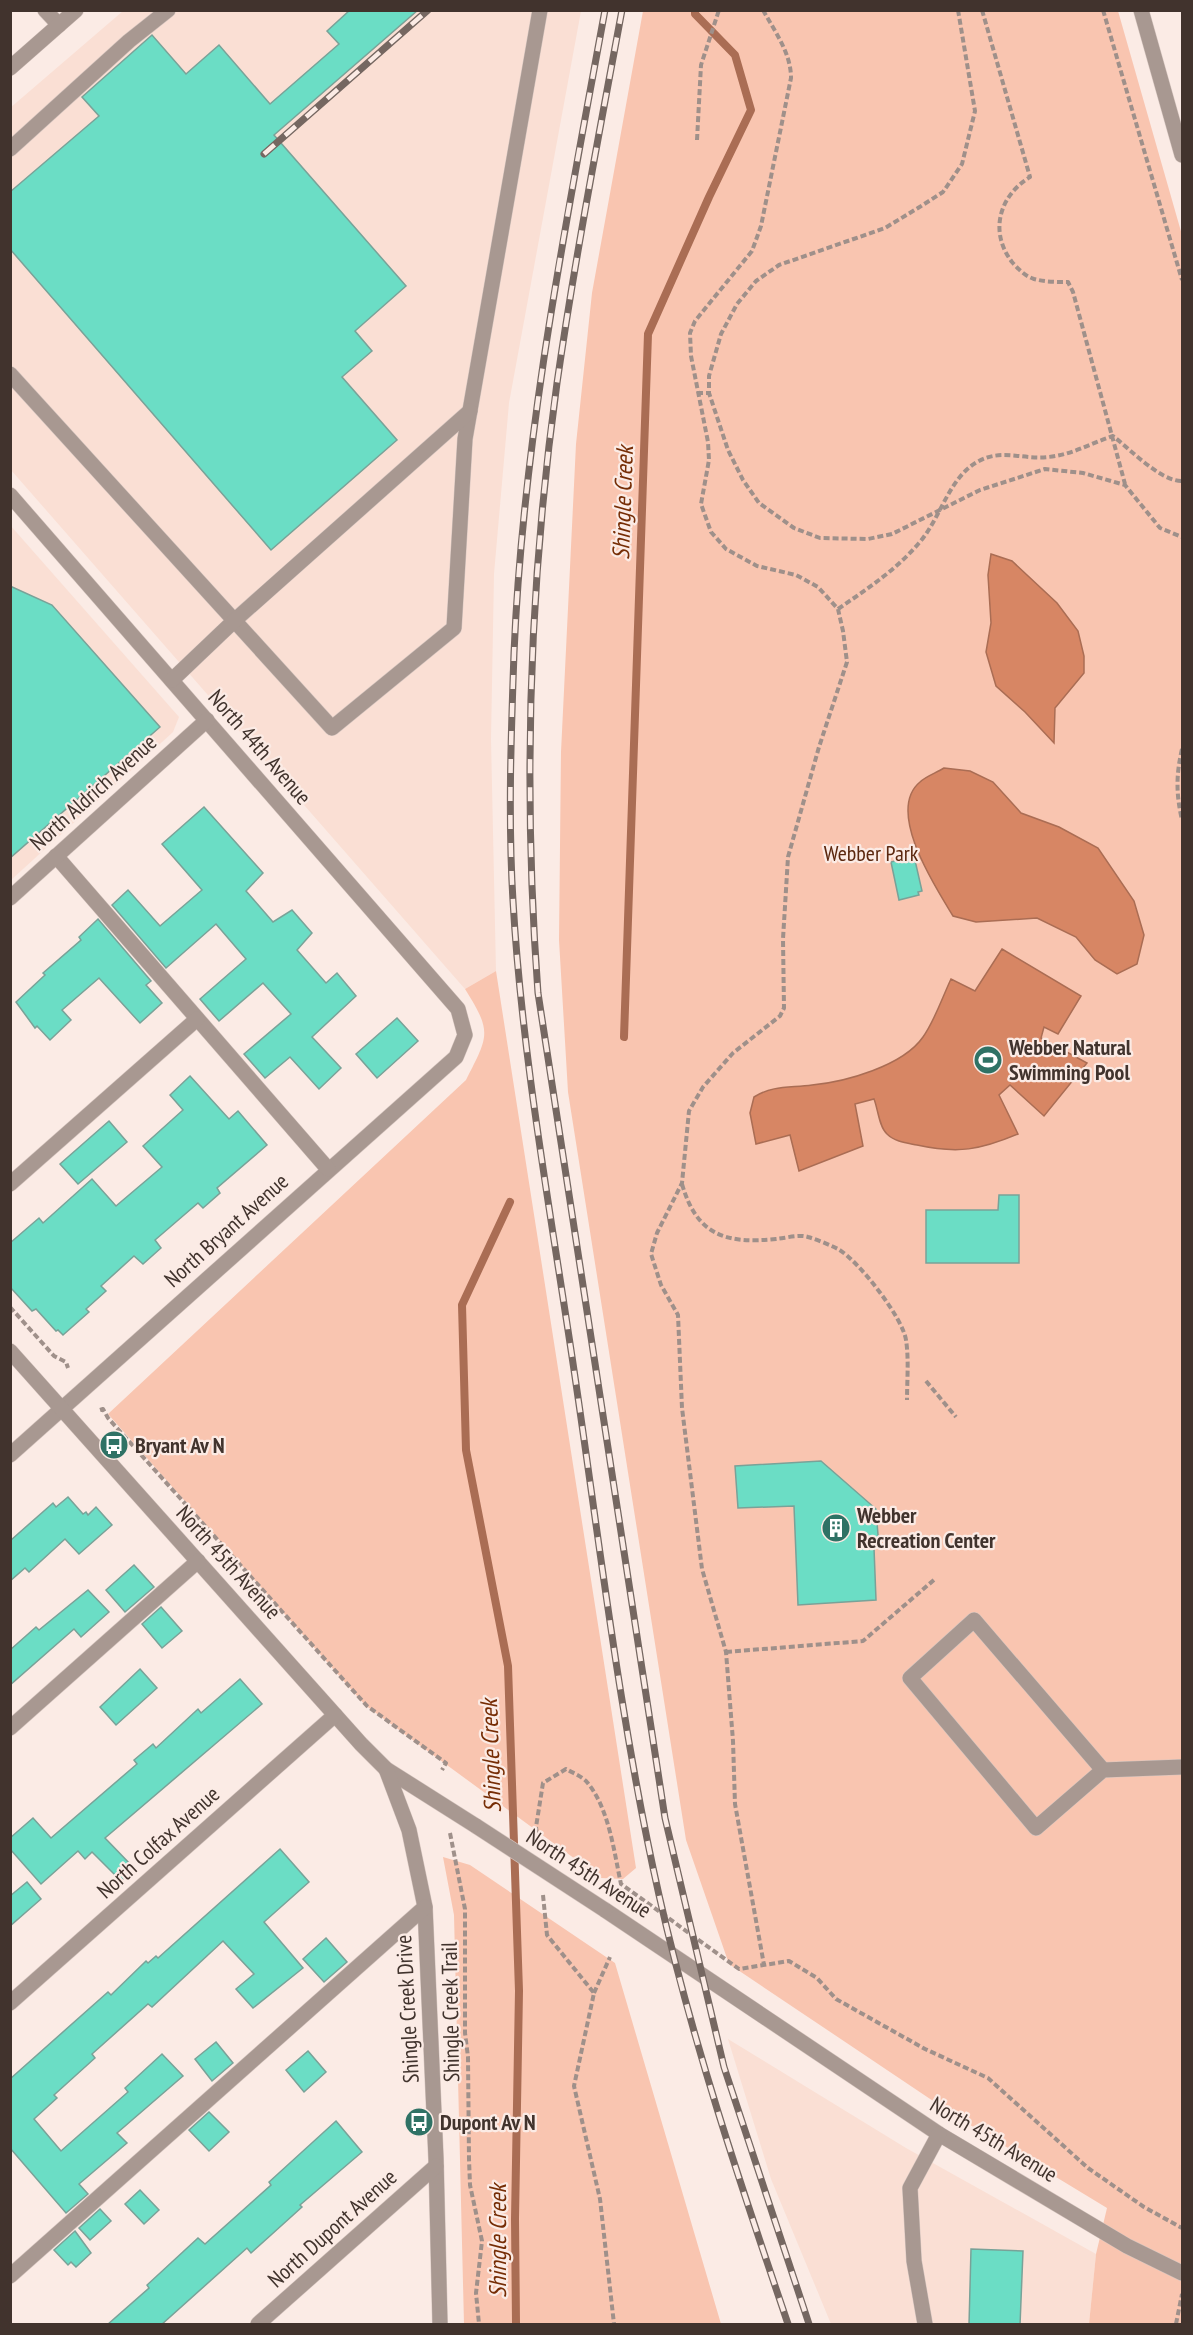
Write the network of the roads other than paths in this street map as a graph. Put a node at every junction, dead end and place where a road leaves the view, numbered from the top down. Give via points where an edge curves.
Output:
1 (45, 10) edge
2 (76, 10) edge
3 (168, 10) edge
4 (540, 10) edge
5 (1141, 10) edge
6 (59, 25) junction
7 (10, 68) edge
8 (10, 149) edge
9 (1182, 155) edge
10 (10, 374) edge
11 (470, 411) junction
12 (10, 495) edge
13 (235, 620) junction
14 (172, 680) junction
15 (207, 720) junction
16 (56, 856) junction
17 (10, 898) edge
18 (197, 1019) junction
19 (465, 1035) joint
20 (328, 1169) junction
21 (10, 1184) edge
22 (10, 1351) edge
23 (62, 1408) junction
24 (10, 1455) edge
25 (198, 1561) junction
26 (335, 1715) junction
27 (10, 1728) edge
28 (1182, 1767) edge
29 (386, 1769) junction
30 (1103, 1770) junction
31 (425, 1907) junction
32 (10, 2003) edge
33 (939, 2134) junction
34 (436, 2166) junction
35 (1182, 2273) edge
36 (10, 2276) edge
37 (258, 2325) edge
38 (440, 2325) edge
39 (925, 2325) edge

1 - 6 street
2 - 6 street
3 - 8 street
4 - 11 street
5 - 9 street
6 - 7 street
10 - 13 street
11 - 13 street
11 - 13 street via 454,628 332,728
12 - 14 street, North 44th Avenue
13 - 14 street
14 - 15 street, North 44th Avenue
15 - 16 street, North Aldrich Avenue
15 - 19 street, North 44th Avenue via 458,1009
16 - 17 street, North Aldrich Avenue
16 - 18 street
18 - 20 street
18 - 21 street
19 - 20 street, North Bryant Avenue via 456,1057
20 - 23 street, North Bryant Avenue
22 - 23 street, North 45th Avenue
23 - 24 street, North Bryant Avenue
23 - 25 street, North 45th Avenue
25 - 26 street, North 45th Avenue
25 - 27 street
26 - 29 street, North 45th Avenue
26 - 32 street, North Colfax Avenue
28 - 30 street
29 - 31 street, Shingle Creek Drive via 409,1830
29 - 33 street, North 45th Avenue, bridge
30 - 30 street via 1036,1828 910,1678 974,1620
31 - 34 street, Shingle Creek Drive
31 - 36 street
33 - 35 street, North 45th Avenue via 1127,2246
33 - 39 street via 910,2188 914,2260
34 - 37 street, North Dupont Avenue
34 - 38 street, Shingle Creek Drive

